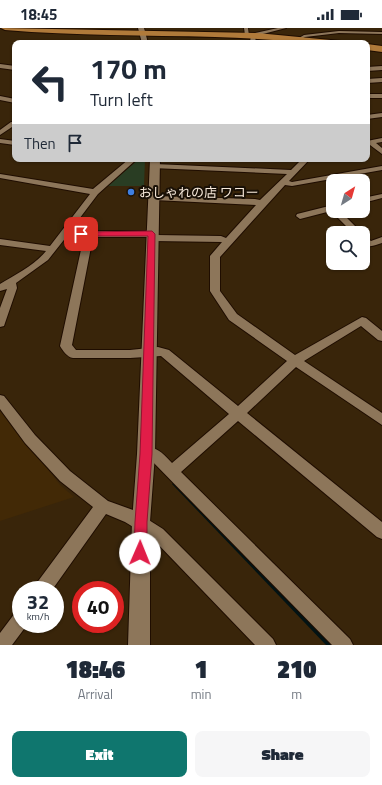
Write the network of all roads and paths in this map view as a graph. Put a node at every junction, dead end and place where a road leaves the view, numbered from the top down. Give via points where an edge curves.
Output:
1 (5, 28) edge
2 (284, 28) edge
3 (40, 29) edge
4 (83, 30) edge
5 (142, 31) edge
6 (382, 33) edge
7 (250, 35) edge
8 (301, 38) junction
9 (317, 40) edge
10 (370, 48) edge
11 (382, 50) edge
12 (0, 66) edge
13 (12, 68) edge
14 (382, 68) edge
15 (370, 69) edge
16 (382, 80) edge
17 (370, 81) edge
18 (370, 96) edge
19 (382, 96) edge
20 (0, 98) edge
21 (12, 100) edge
22 (382, 115) edge
23 (370, 117) edge
24 (12, 123) edge
25 (0, 133) edge
26 (382, 140) edge
27 (0, 141) edge
28 (370, 142) edge
29 (12, 143) edge
30 (370, 143) edge
31 (382, 152) edge
32 (130, 162) edge
33 (303, 162) edge
34 (155, 163) edge
35 (382, 168) edge
36 (292, 173) junction
37 (0, 176) edge
38 (284, 182) junction
39 (95, 192) junction
40 (382, 196) edge
41 (154, 198) junction
42 (370, 199) edge
43 (262, 204) junction
44 (326, 210) edge
45 (300, 216) dead end
46 (342, 218) edge
47 (351, 226) edge
48 (65, 233) junction
49 (89, 234) junction
50 (152, 236) junction
51 (382, 240) edge
52 (228, 241) junction
53 (0, 242) edge
54 (370, 243) edge
55 (53, 249) junction
56 (11, 283) junction
57 (0, 288) edge
58 (0, 323) edge
59 (382, 337) edge
60 (148, 351) junction
61 (295, 361) junction
62 (0, 400) edge
63 (239, 413) junction
64 (382, 420) edge
65 (146, 454) junction
66 (171, 472) junction
67 (103, 506) junction
68 (141, 522) junction
69 (382, 532) edge
70 (49, 581) edge
71 (12, 632) edge
72 (3, 645) edge
73 (139, 645) edge
74 (267, 645) edge
75 (344, 645) edge

1 - 3 main road
2 - 7 street
3 - 4 main road
4 - 5 main road
5 - 7 main road
6 - 8 street via 330,32
7 - 8 main road
8 - 9 main road
10 - 11 main road
12 - 13 street
14 - 15 street
16 - 17 street
18 - 19 street
20 - 21 street
22 - 23 street
24 - 25 street
26 - 28 street
27 - 29 street
30 - 31 street
32 - 39 street
33 - 36 street
34 - 36 street
34 - 41 street
35 - 38 street via 292,184
36 - 38 street
37 - 39 street
38 - 43 street
39 - 48 street
40 - 42 street
41 - 43 street via 255,201
41 - 50 street
43 - 52 street
44 - 45 street
46 - 47 street
48 - 49 street
48 - 55 street
49 - 50 street
49 - 60 street via 66,346 73,354 130,354
50 - 52 street
50 - 60 street
51 - 54 street
52 - 61 street via 215,256 215,291 233,317
53 - 55 street
55 - 56 street
56 - 57 street
56 - 58 street via 12,288
59 - 61 street via 362,321
60 - 63 street via 165,353
60 - 65 street
61 - 63 street
61 - 64 street
62 - 67 street via 30,439 65,476
63 - 66 street
63 - 69 street
65 - 66 street via 154,454
65 - 68 street
66 - 75 street
67 - 68 street via 128,514
67 - 70 street
68 - 73 street
68 - 74 street via 158,534
71 - 72 street

